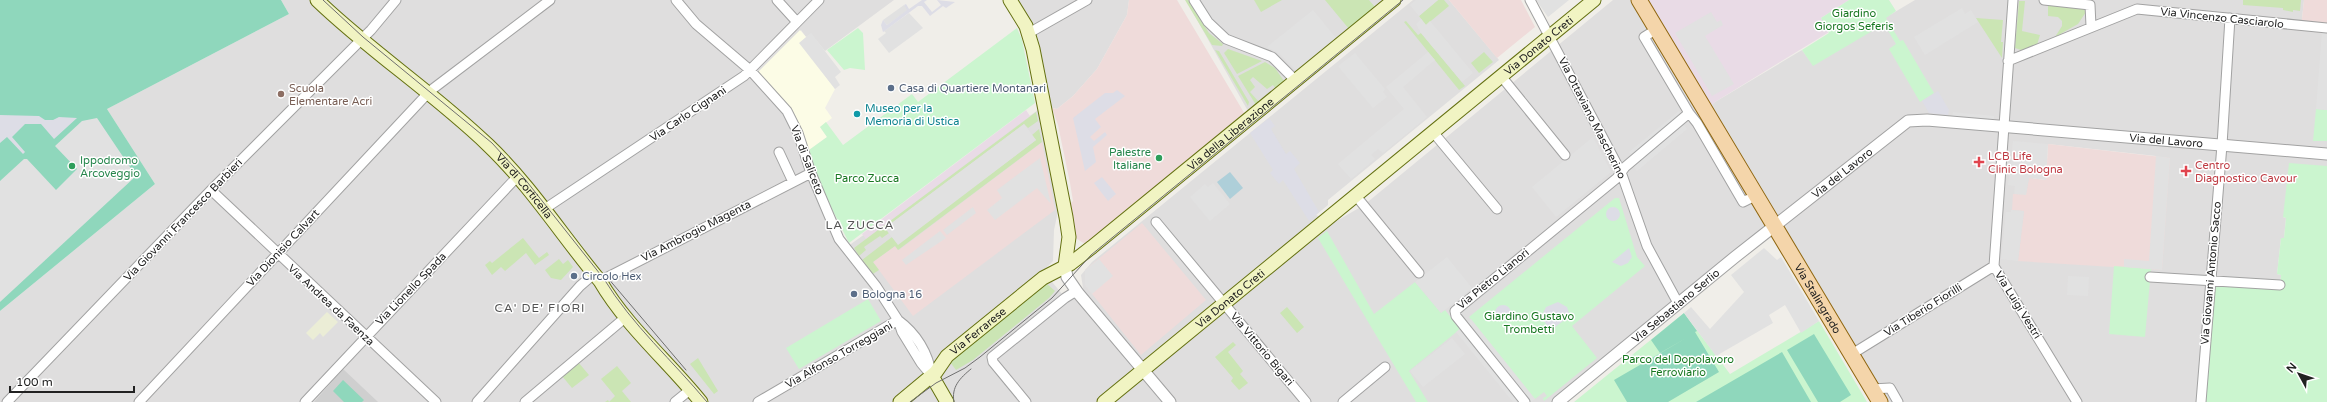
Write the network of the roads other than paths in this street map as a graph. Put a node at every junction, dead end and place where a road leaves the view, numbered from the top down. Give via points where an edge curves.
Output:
1 (317, 0) edge
2 (396, 0) edge
3 (550, 0) edge
4 (676, 0) edge
5 (777, 0) edge
6 (819, 0) edge
7 (1010, 0) edge
8 (1087, 0) edge
9 (1194, 0) edge
10 (1394, 0) edge
11 (1530, 0) edge
12 (1594, 0) edge
13 (1640, 0) edge
14 (2013, 0) edge
15 (2044, 0) edge
16 (2230, 18) junction
17 (797, 22) junction
18 (2091, 26) junction
19 (2327, 28) edge
20 (1657, 29) junction
21 (1029, 33) junction
22 (1550, 36) junction
23 (360, 40) junction
24 (2008, 61) junction
25 (750, 70) junction
26 (1501, 76) junction
27 (1296, 81) junction
28 (427, 94) junction
29 (1689, 113) junction
30 (2005, 128) junction
31 (1433, 132) junction
32 (2222, 145) junction
33 (779, 152) dead end
34 (2327, 154) edge
35 (1565, 155) dead end
36 (811, 172) junction
37 (1621, 172) junction
38 (517, 176) junction
39 (793, 182) junction
40 (212, 190) junction
41 (1757, 195) junction
42 (1356, 196) junction
43 (1062, 199) junction
44 (1497, 209) dead end
45 (543, 210) junction
46 (1156, 222) dead end
47 (1775, 225) junction
48 (1068, 237) junction
49 (1092, 247) junction
50 (277, 254) junction
51 (1066, 266) junction
52 (1994, 266) junction
53 (1052, 272) junction
54 (1419, 273) dead end
55 (2150, 277) dead end
56 (597, 278) junction
57 (2210, 281) junction
58 (2280, 285) dead end
59 (1078, 293) junction
60 (1678, 303) junction
61 (1224, 304) junction
62 (626, 316) junction
63 (898, 320) junction
64 (365, 337) junction
65 (1852, 354) junction
66 (1385, 367) dead end
67 (1143, 371) junction
68 (932, 376) junction
69 (691, 389) junction
70 (1879, 393) edge
71 (7, 402) edge
72 (139, 402) edge
73 (305, 402) edge
74 (436, 402) edge
75 (477, 402) edge
76 (525, 402) edge
77 (675, 402) edge
78 (701, 402) edge
79 (758, 402) edge
80 (900, 402) edge
81 (947, 402) edge
82 (1026, 402) edge
83 (1104, 402) edge
84 (1170, 402) edge
85 (1306, 402) edge
86 (1343, 402) edge
87 (1525, 402) edge
88 (1558, 402) edge
89 (1898, 402) edge
90 (2077, 402) edge
91 (2201, 402) edge

1 - 23 main road, Via di Corticella
2 - 23 street, Via Giovanni Francesco Barbieri
3 - 28 street, Via Dionisio Calvart
4 - 25 street, Via di Saliceto via 696,24
5 - 17 street
6 - 17 street, Via Carlo Cignani
7 - 21 main road
8 - 21 street
9 - 27 street via 1208,22 1226,39 1272,57
10 - 27 main road, Via della Liberazione
11 - 22 street, Via Ottaviano Mascherino
12 - 22 main road, Via Donato Creti
13 - 20 main road, Via Stalingrado
14 - 24 street
15 - 18 street via 2090,6
16 - 18 street, Via Vincenzo Casciarolo via 2137,9
16 - 19 street, Via Vincenzo Casciarolo
16 - 32 street, Via Giovanni Antonio Sacco
17 - 25 street, Via Carlo Cignani
18 - 24 street, Via Vincenzo Casciarolo
20 - 29 street via 1644,37
20 - 41 main road, Via Stalingrado
21 - 43 main road
22 - 26 main road, Via Donato Creti
22 - 37 street, Via Ottaviano Mascherino
23 - 28 main road, Via di Corticella
23 - 40 street, Via Giovanni Francesco Barbieri
24 - 30 street
25 - 36 street, Via di Saliceto via 787,111 798,133
25 - 45 street, Via Carlo Cignani
26 - 31 main road, Via Donato Creti
26 - 35 street, Via Donato Creti
27 - 49 main road, Via della Liberazione
28 - 38 main road, Via di Corticella via 480,138
28 - 50 street, Via Dionisio Calvart
29 - 37 street
29 - 41 street via 1743,202
30 - 32 street, Via del Lavoro
30 - 47 street, Via del Lavoro via 1908,120
30 - 52 street, Via Luigi Vestri
31 - 42 main road, Via Donato Creti
31 - 44 street
32 - 34 street, Via del Lavoro
32 - 57 street, Via Giovanni Antonio Sacco
33 - 39 street
36 - 39 street, Via Ambrogio Magenta
36 - 63 street, Via di Saliceto via 839,240 876,286
37 - 60 street, Via Ottaviano Mascherino via 1647,246
37 - 87 street, Via Pietro Lianori via 1455,311 1456,316
38 - 45 main road, Via di Corticella
38 - 64 street, Via Lionello Spada
39 - 56 street, Via Ambrogio Magenta
40 - 50 street, Via Andrea da Faenza
40 - 71 street, Via Giovanni Francesco Barbieri
41 - 47 main road, Via Stalingrado
42 - 54 street
42 - 61 main road, Via Donato Creti
43 - 48 main road
43 - 53 main road via 1058,261
45 - 56 main road, Via di Corticella
46 - 61 street, Via Vittorio Bigari
47 - 60 street, Via Sebastiano Serlio
47 - 65 main road, Via Stalingrado
48 - 49 main road via 1084,246
48 - 51 main road
49 - 51 main road, Via della Liberazione
50 - 64 street, Via Andrea da Faenza
50 - 72 street, Via Dionisio Calvart
51 - 53 main road, Via Ferrarese
51 - 59 street via 1066,276
52 - 65 street, Via Tiberio Fiorilli
52 - 90 street, Via Luigi Vestri
53 - 68 main road, Via Ferrarese via 947,356
55 - 57 street
56 - 62 main road, Via di Corticella
56 - 75 street, Via Ambrogio Magenta via 580,286
57 - 58 street
57 - 91 street, Via Giovanni Antonio Sacco
59 - 67 street
59 - 82 street via 1065,298 992,357 993,362
60 - 88 street, Via Sebastiano Serlio
61 - 67 main road, Via Donato Creti
61 - 85 street, Via Vittorio Bigari
62 - 69 main road, Via di Corticella via 652,349
62 - 76 street
63 - 68 street, Via di Saliceto via 907,326 929,358
63 - 79 street, Via Alfonso Torreggiani
64 - 73 street, Via Lionello Spada
64 - 74 street, Via Andrea da Faenza
65 - 70 main road, Via Stalingrado
66 - 86 street
67 - 83 main road, Via Donato Creti
67 - 84 street
68 - 80 main road, Via Ferrarese
68 - 81 main road
69 - 77 street
69 - 78 main road, Via di Corticella
70 - 89 street via 1890,388

